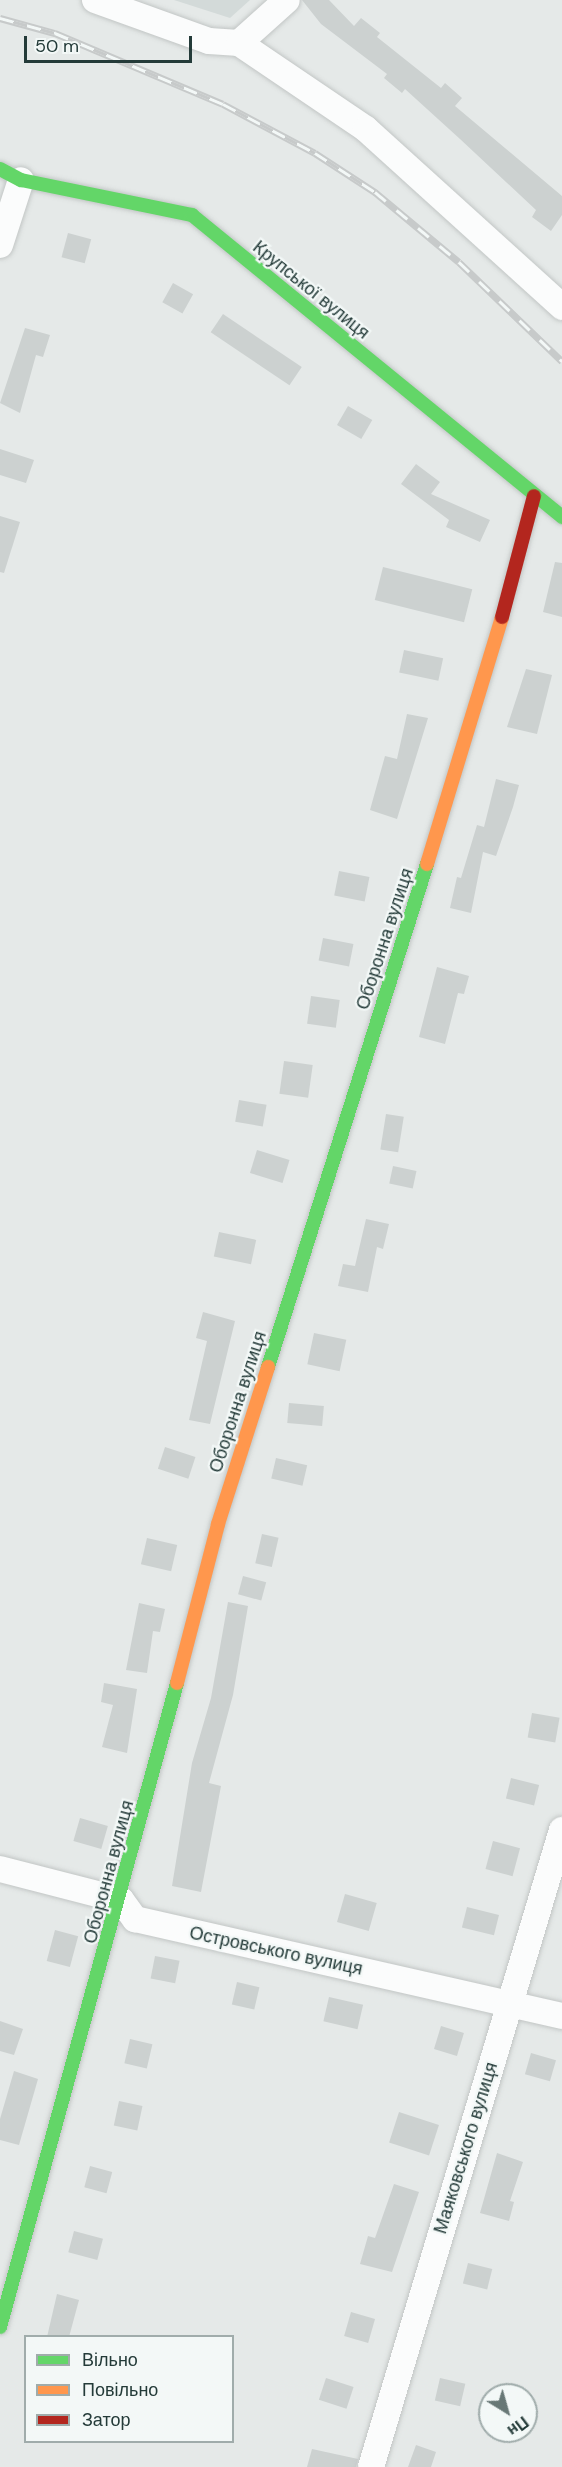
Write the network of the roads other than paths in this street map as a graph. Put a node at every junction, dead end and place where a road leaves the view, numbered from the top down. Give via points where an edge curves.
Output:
1 (95, 0) edge
2 (287, 0) edge
3 (239, 43) junction
4 (10, 175) edge
5 (0, 245) edge
6 (562, 307) edge
7 (534, 496) junction
8 (562, 517) edge
9 (562, 1830) edge
10 (0, 1869) edge
11 (121, 1900) junction
12 (510, 2002) junction
13 (562, 2016) edge
14 (0, 2327) edge
15 (371, 2467) edge

1 - 3 street via 209,41
2 - 3 street
3 - 6 street via 366,129
4 - 5 street
4 - 7 street, Крупської вулиця via 192,215
7 - 8 street, Крупської вулиця
7 - 11 street, Оборонна вулиця via 484,683 218,1524
9 - 12 street, Маяковського вулиця
10 - 11 street
11 - 12 street, Островського вулиця via 135,1919
11 - 14 street, Оборонна вулиця
12 - 13 street, Островського вулиця
12 - 15 street, Маяковського вулиця

